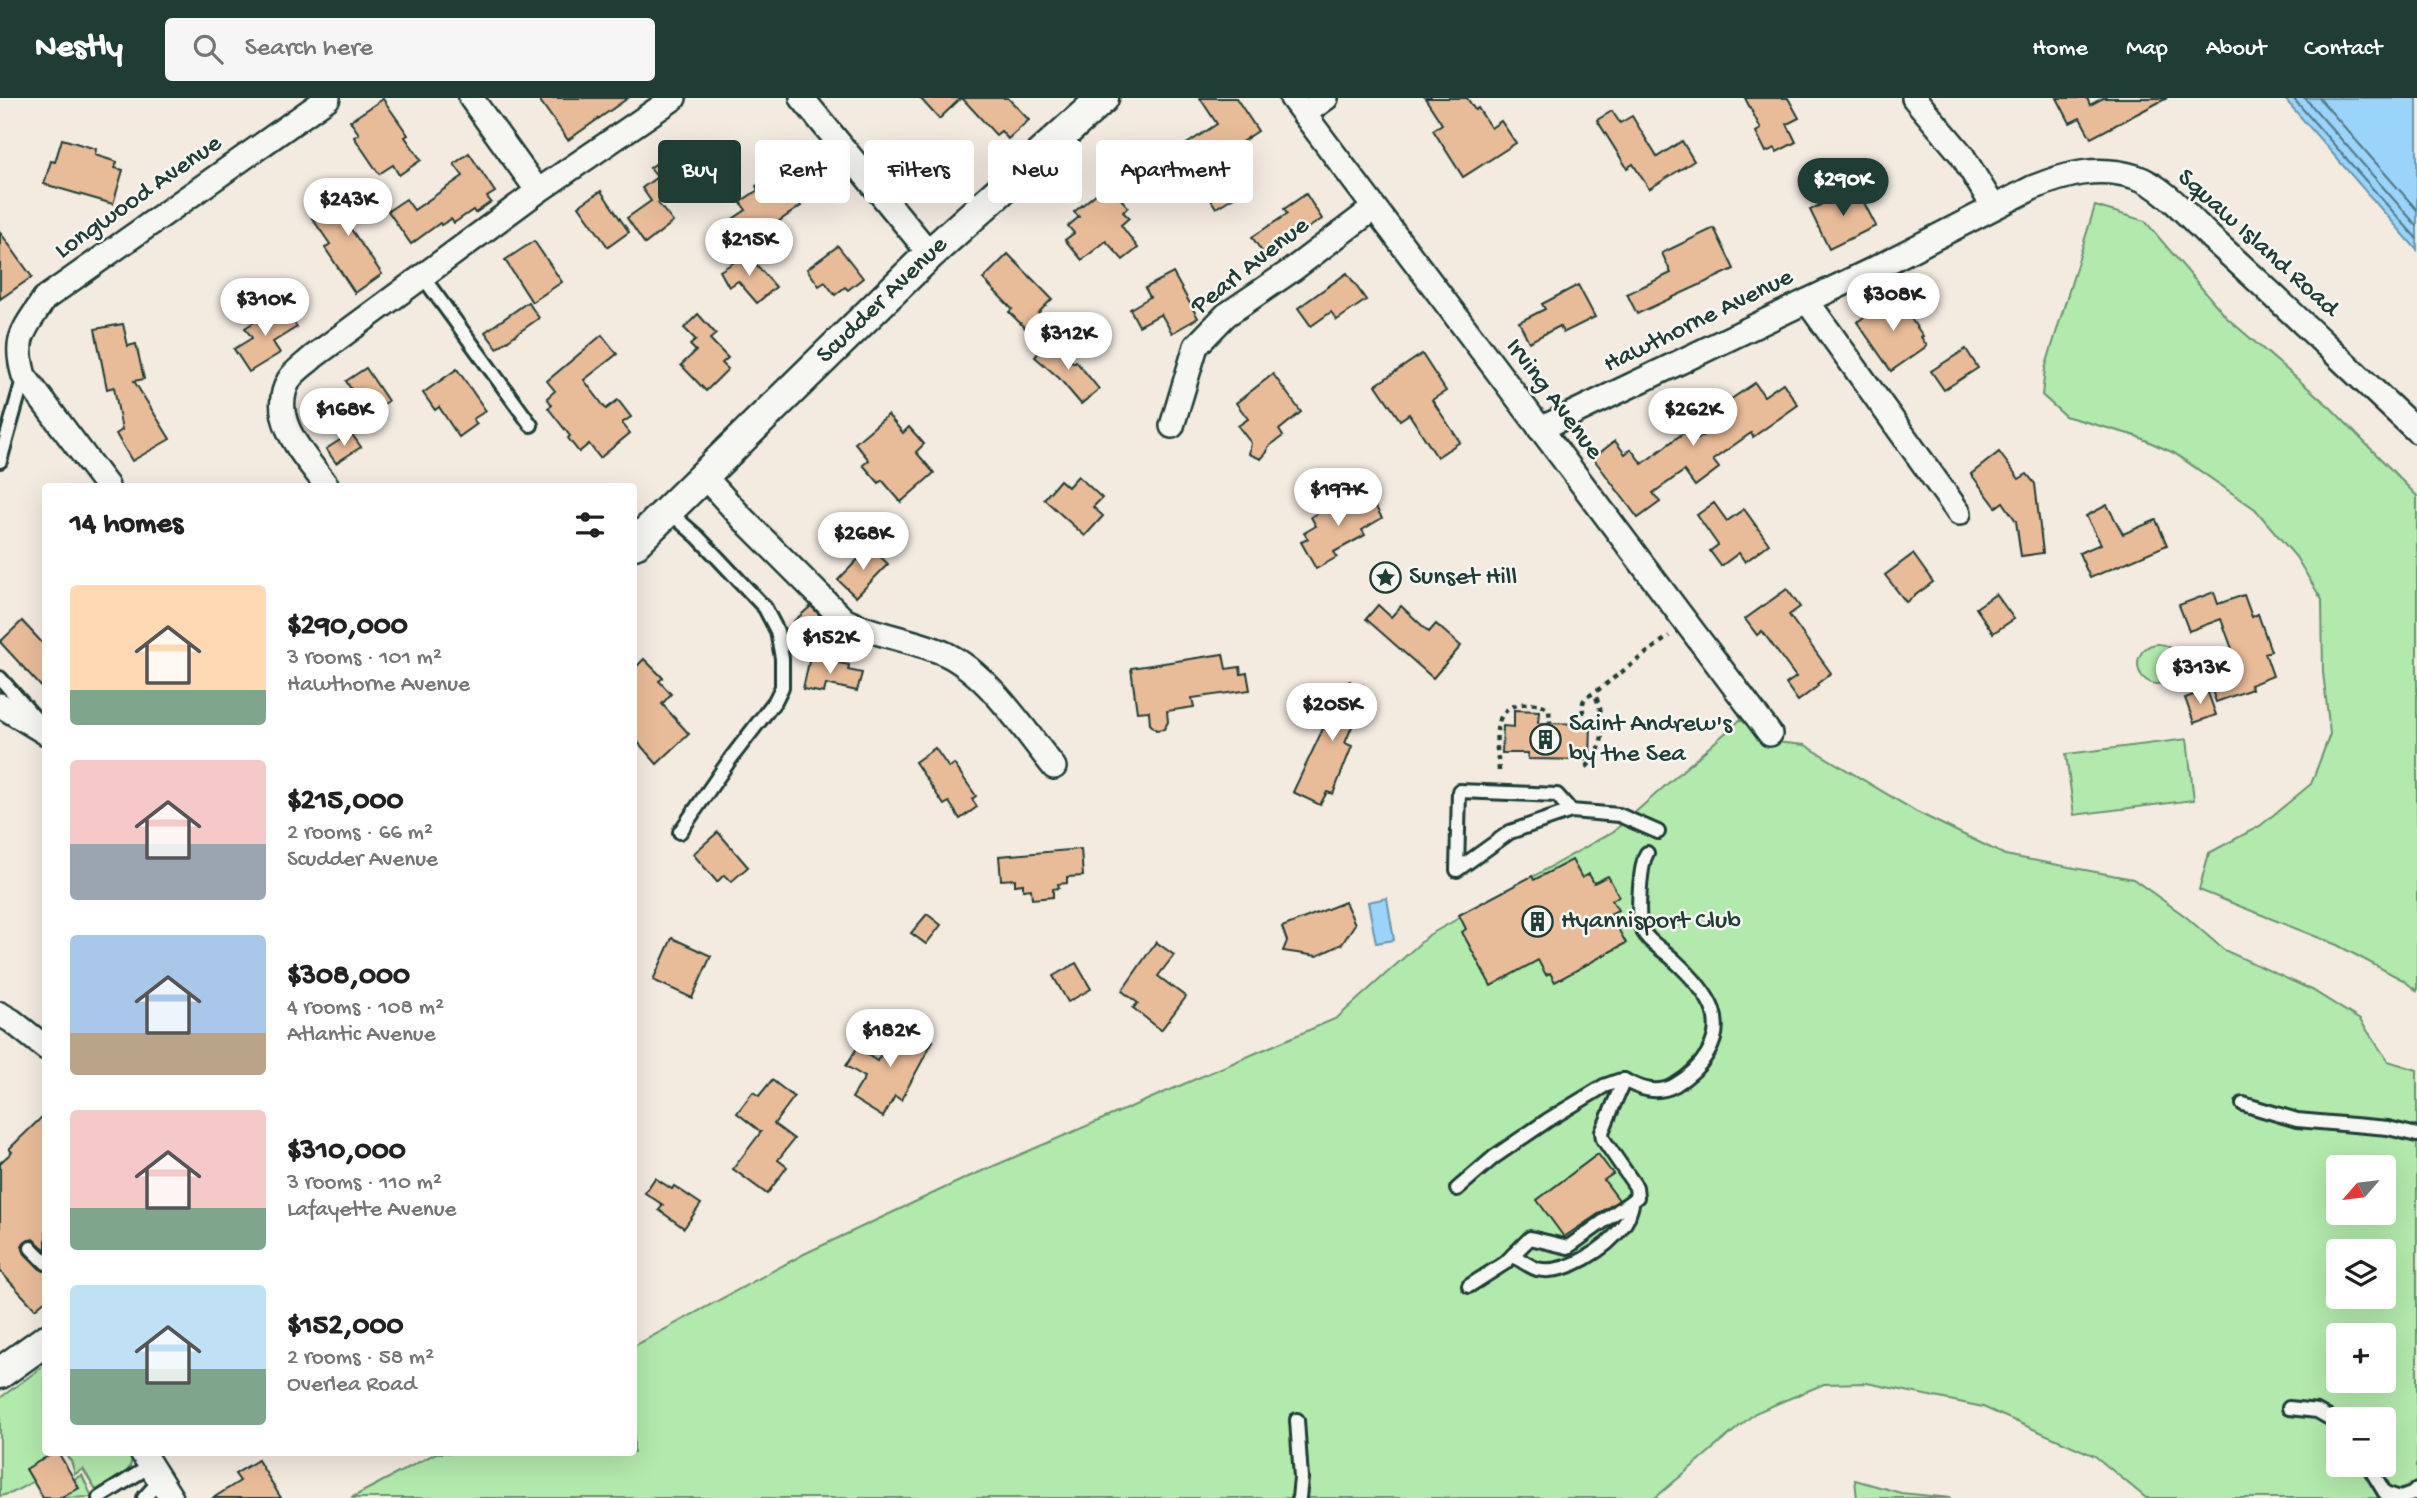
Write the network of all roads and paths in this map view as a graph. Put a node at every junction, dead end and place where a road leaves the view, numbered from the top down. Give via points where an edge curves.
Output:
1 (328, 98) edge
2 (471, 98) edge
3 (674, 98) edge
4 (802, 98) edge
5 (1103, 98) edge
6 (1326, 98) edge
7 (1914, 98) edge
8 (1298, 106) edge
9 (538, 191) junction
10 (1993, 206) junction
11 (1374, 208) junction
12 (930, 254) junction
13 (423, 277) junction
14 (1807, 301) junction
15 (24, 376) junction
16 (531, 425) dead end
17 (1172, 426) dead end
18 (1540, 429) junction
19 (2417, 431) edge
20 (0, 461) edge
21 (703, 475) junction
22 (105, 483) edge
23 (325, 483) edge
24 (667, 510) junction
25 (1959, 513) dead end
26 (637, 541) edge
27 (1671, 635) dead end
28 (0, 678) edge
29 (1594, 693) junction
30 (0, 705) edge
31 (1583, 714) dead end
32 (1550, 723) dead end
33 (42, 726) edge
34 (42, 729) edge
35 (1770, 734) dead end
36 (1054, 767) dead end
37 (1586, 767) dead end
38 (1499, 771) dead end
39 (1571, 811) junction
40 (680, 832) dead end
41 (1658, 832) dead end
42 (1647, 852) dead end
43 (0, 1014) edge
44 (42, 1045) edge
45 (1624, 1080) junction
46 (2243, 1104) dead end
47 (2417, 1135) edge
48 (1457, 1189) dead end
49 (1633, 1200) junction
50 (30, 1248) dead end
51 (1513, 1255) junction
52 (42, 1259) edge
53 (1469, 1286) dead end
54 (42, 1343) edge
55 (0, 1373) edge
56 (2289, 1408) dead end
57 (2326, 1416) edge
58 (1297, 1420) dead end
59 (156, 1474) edge
60 (2375, 1477) edge
61 (2417, 1489) edge
62 (99, 1498) edge
63 (144, 1498) edge
64 (1299, 1498) edge
65 (2400, 1498) edge

1 - 15 street, Longwood Avenue via 44,299 19,338
2 - 9 street
3 - 9 street
4 - 12 street
5 - 12 street, Scudder Avenue
6 - 8 street
7 - 10 street via 1962,155
8 - 11 street, Irving Avenue
9 - 13 street
10 - 14 street, Hawthorne Avenue
10 - 19 street, Squaw Island Road via 2081,172 2118,172 2139,178 2163,194 2271,292
11 - 17 street, Pearl Avenue via 1226,315 1196,346
11 - 18 street, Irving Avenue
12 - 21 street, Scudder Avenue
13 - 16 lane
13 - 23 street via 289,379 283,417
14 - 18 street, Hawthorne Avenue
14 - 25 street
15 - 20 lane
15 - 22 street
18 - 35 street, Irving Avenue
21 - 24 street, Scudder Avenue
21 - 36 street via 844,620 933,649 970,667
24 - 26 street, Scudder Avenue
24 - 40 lane via 757,597 777,631 782,657 782,687
27 - 29 path
28 - 33 lane
29 - 31 path via 1582,701
29 - 37 path via 1602,714 1601,738 1594,761
30 - 34 street
32 - 38 path via 1549,709 1537,704 1518,705 1502,716 1496,726
39 - 39 lane via 1510,832 1457,870 1459,790 1557,795
39 - 41 lane via 1619,815
42 - 45 lane via 1641,864 1641,927 1701,990 1713,1010 1716,1031 1701,1064 1672,1087 1647,1090
43 - 44 street
45 - 48 lane via 1604,1086 1548,1121
45 - 49 lane via 1602,1132 1636,1187
46 - 47 lane via 2297,1120
49 - 51 lane via 1568,1247 1530,1238
49 - 51 lane via 1621,1228 1581,1261 1556,1270 1537,1269
50 - 52 lane
51 - 53 lane
54 - 55 street
56 - 57 lane via 2317,1410
58 - 64 lane
59 - 62 lane
59 - 63 lane
60 - 65 lane via 2385,1493
61 - 65 lane

